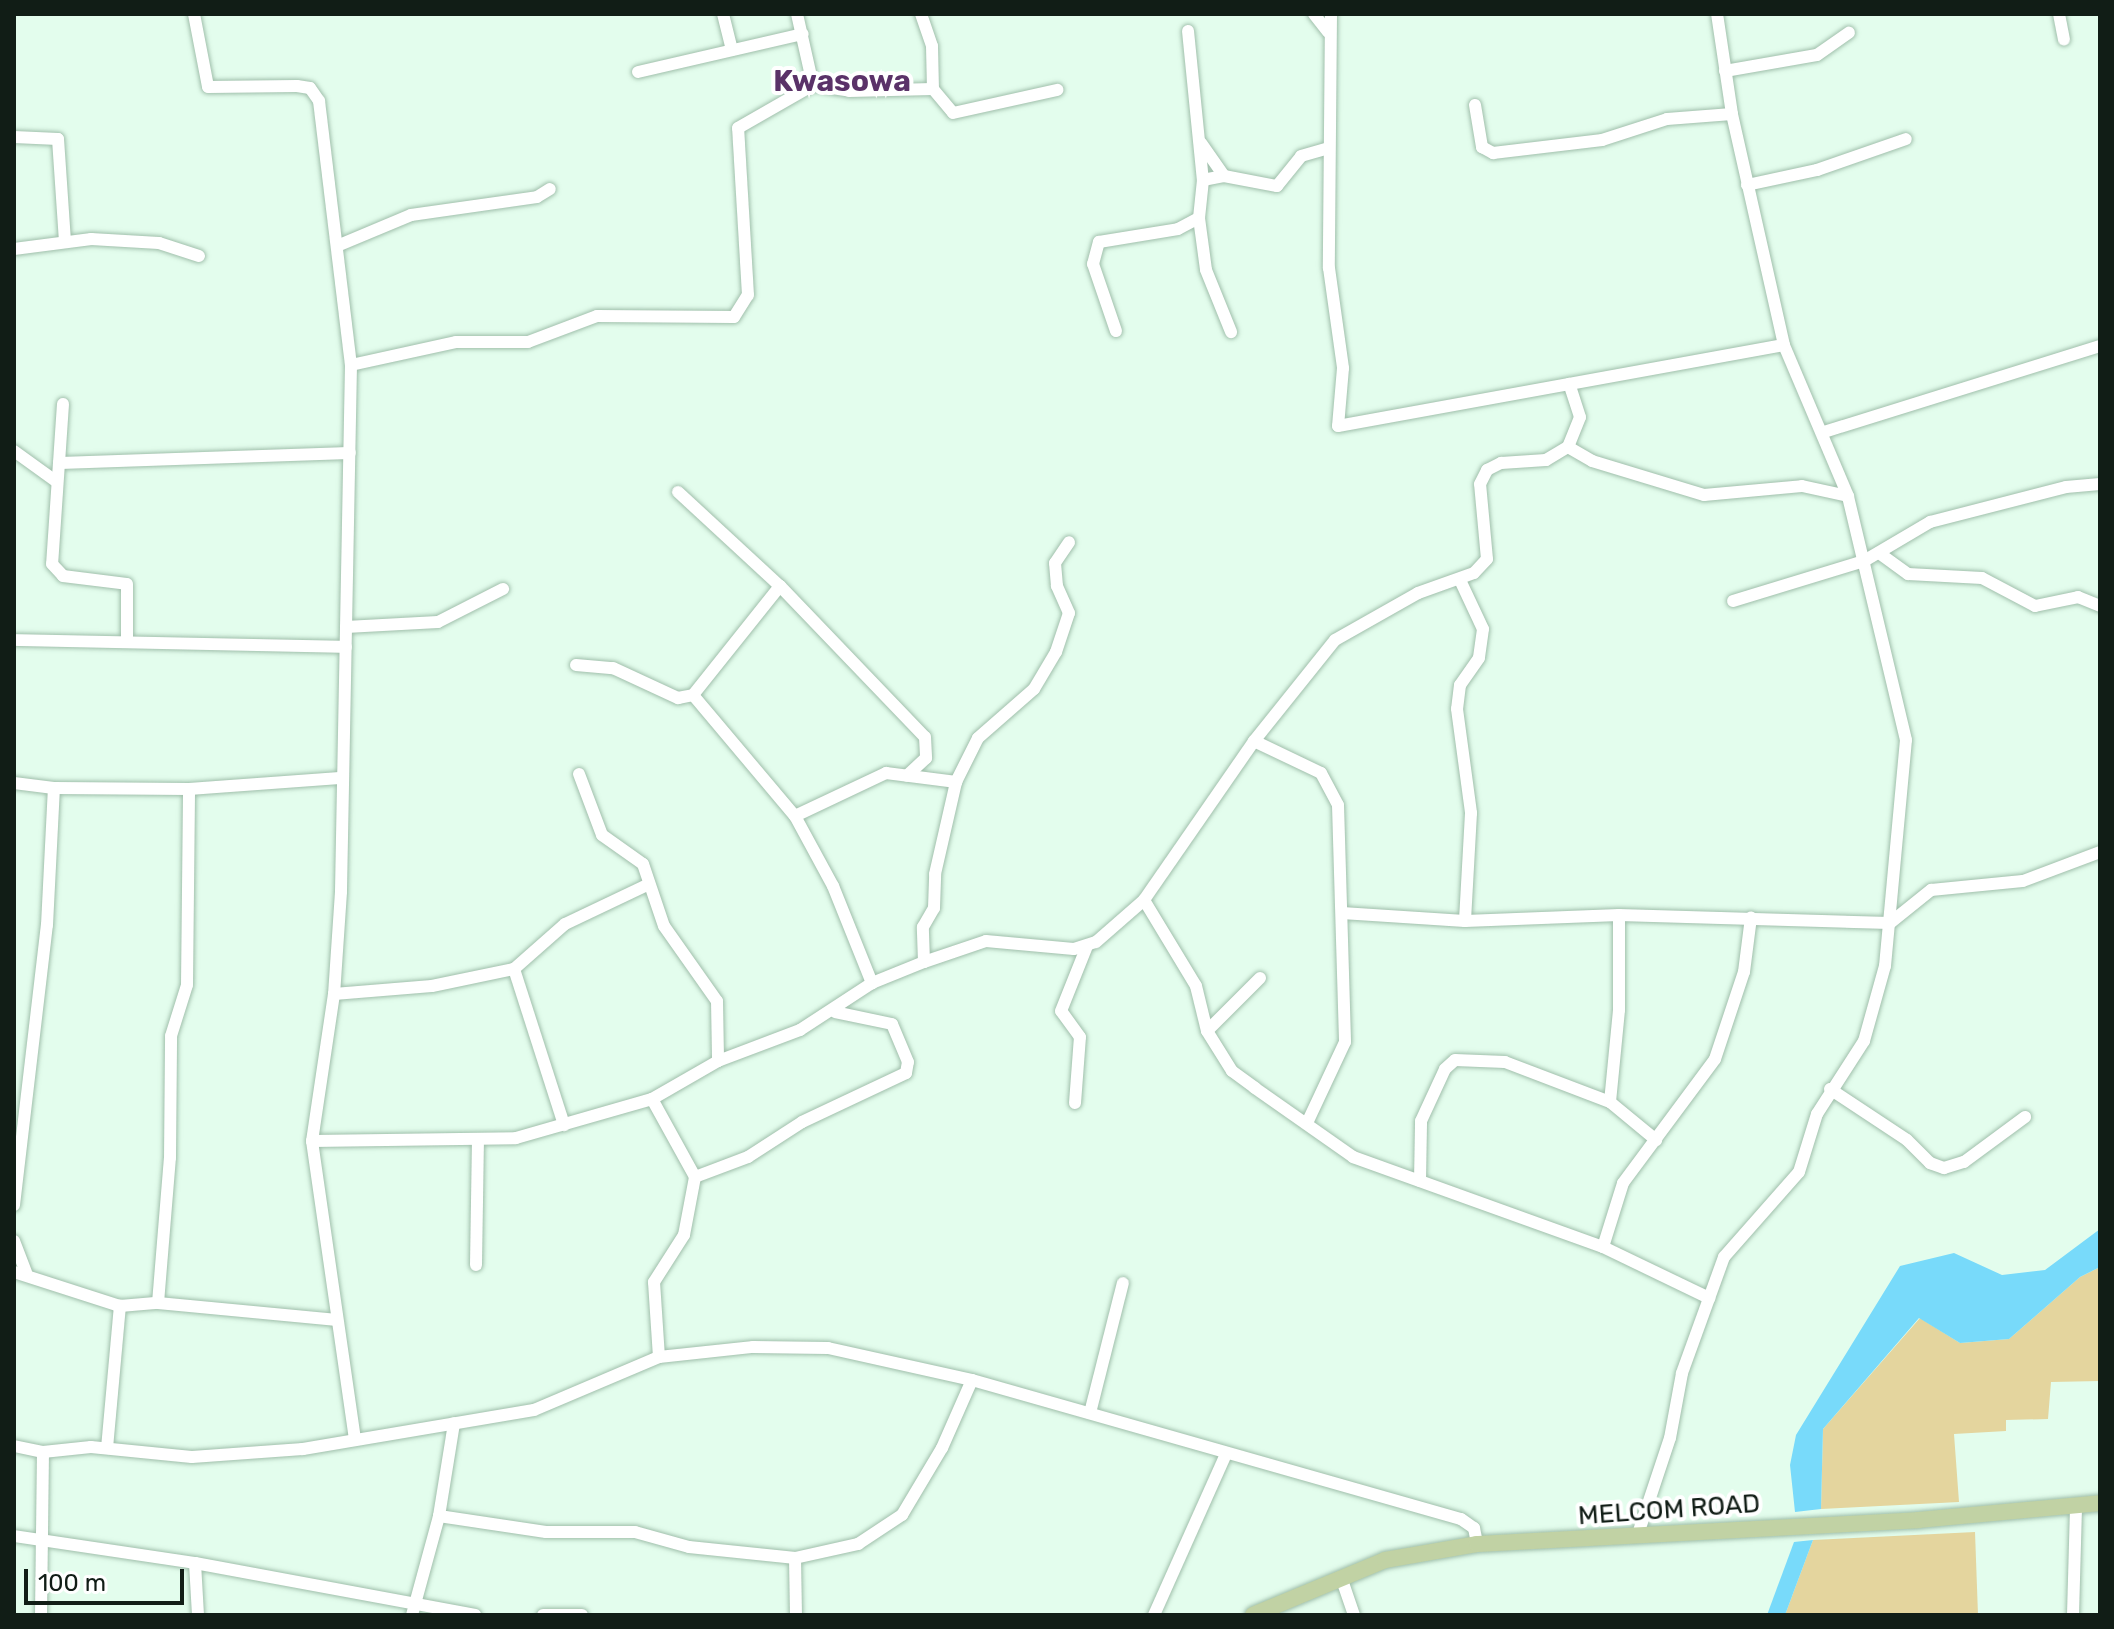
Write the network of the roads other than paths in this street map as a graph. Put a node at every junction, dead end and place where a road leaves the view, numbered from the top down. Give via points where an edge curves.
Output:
1 (194, 14) edge
2 (723, 14) edge
3 (797, 14) edge
4 (921, 14) edge
5 (1314, 14) edge
6 (1331, 14) edge
7 (1717, 14) edge
8 (2059, 14) edge
9 (1188, 31) dead end
10 (1328, 32) junction
11 (1849, 33) dead end
12 (803, 34) junction
13 (2064, 40) dead end
14 (732, 50) junction
15 (1725, 71) junction
16 (638, 72) dead end
17 (813, 85) junction
18 (933, 89) junction
19 (1057, 90) dead end
20 (1475, 105) dead end
21 (1732, 114) junction
22 (14, 137) edge
23 (1906, 139) dead end
24 (1199, 140) junction
25 (1329, 148) junction
26 (1224, 176) junction
27 (1203, 180) junction
28 (1747, 185) junction
29 (550, 189) dead end
30 (1199, 218) junction
31 (65, 241) junction
32 (337, 246) junction
33 (14, 249) edge
34 (199, 256) dead end
35 (1116, 331) dead end
36 (1231, 332) dead end
37 (1784, 345) junction
38 (2100, 346) edge
39 (351, 365) junction
40 (1569, 384) junction
41 (63, 404) dead end
42 (1824, 432) junction
43 (1568, 447) junction
44 (14, 451) edge
45 (350, 453) junction
46 (59, 463) junction
47 (57, 482) junction
48 (2100, 484) edge
49 (678, 492) dead end
50 (1848, 496) junction
51 (1069, 542) dead end
52 (1879, 553) junction
53 (1864, 561) junction
54 (1460, 580) junction
55 (780, 586) junction
56 (503, 589) dead end
57 (1733, 601) dead end
58 (2100, 606) edge
59 (346, 627) junction
60 (14, 640) edge
61 (127, 642) junction
62 (346, 647) junction
63 (576, 665) dead end
64 (693, 695) junction
65 (1254, 741) junction
66 (579, 774) dead end
67 (907, 776) junction
68 (340, 778) junction
69 (956, 782) junction
70 (14, 783) edge
71 (54, 788) junction
72 (189, 789) junction
73 (795, 816) junction
74 (2100, 852) edge
75 (647, 885) junction
76 (1144, 900) junction
77 (1342, 913) junction
78 (1619, 915) junction
79 (1751, 917) junction
80 (1465, 921) junction
81 (1890, 923) junction
82 (1087, 946) junction
83 (924, 962) junction
84 (514, 969) junction
85 (1260, 978) dead end
86 (872, 983) junction
87 (334, 994) junction
88 (835, 1012) junction
89 (1207, 1031) junction
90 (718, 1061) junction
91 (1830, 1089) junction
92 (652, 1099) junction
93 (1610, 1102) junction
94 (1075, 1103) dead end
95 (2025, 1117) dead end
96 (1308, 1121) junction
97 (564, 1125) junction
98 (1656, 1140) junction
99 (312, 1141) junction
100 (478, 1141) junction
101 (695, 1177) junction
102 (1420, 1181) junction
103 (14, 1205) edge
104 (14, 1241) edge
105 (1603, 1247) junction
106 (476, 1265) dead end
107 (20, 1273) edge
108 (1123, 1283) dead end
109 (1709, 1298) junction
110 (158, 1303) junction
111 (120, 1306) junction
112 (337, 1320) junction
113 (659, 1357) junction
114 (972, 1380) junction
115 (1090, 1413) junction
116 (454, 1423) junction
117 (355, 1440) junction
118 (14, 1446) edge
119 (107, 1448) junction
120 (43, 1452) junction
121 (1226, 1454) junction
122 (2100, 1503) edge
123 (2076, 1506) junction
124 (439, 1516) junction
125 (14, 1536) edge
126 (1637, 1537) junction
127 (42, 1542) junction
128 (1477, 1544) junction
129 (795, 1558) junction
130 (195, 1563) junction
131 (1341, 1577) junction
132 (413, 1610) edge
133 (41, 1615) edge
134 (198, 1615) edge
135 (475, 1615) edge
136 (543, 1615) edge
137 (582, 1615) edge
138 (796, 1615) edge
139 (1154, 1615) edge
140 (1253, 1615) edge
141 (1354, 1615) edge
142 (2073, 1615) edge

1 - 32 street via 208,87 297,86 310,88 319,101
2 - 14 street
3 - 12 street
4 - 18 street via 932,46
5 - 10 street
6 - 10 street
7 - 15 street
8 - 13 street
9 - 24 street
10 - 25 street
11 - 15 street via 1817,55
12 - 14 street
12 - 17 street
14 - 16 street
15 - 21 street
17 - 18 street via 849,91
17 - 39 street via 738,128 748,295 740,314 597,316 528,342 468,341
18 - 19 street via 953,113
20 - 21 street via 1482,147 1493,153 1602,140 1667,119
21 - 28 street
22 - 31 street via 52,136 60,144
23 - 28 street via 1817,170
24 - 26 street
24 - 27 street
25 - 26 street via 1301,156 1288,179 1277,186
25 - 40 street via 1329,268 1343,368 1338,426
26 - 27 street
27 - 30 street
28 - 37 street
29 - 32 street via 537,197 411,215
30 - 35 street via 1178,229 1099,242 1093,264
30 - 36 street via 1211,291
31 - 33 street
31 - 34 street via 159,243
32 - 39 street
37 - 40 street
37 - 42 street
38 - 42 street
39 - 45 street
40 - 43 street via 1580,417
41 - 46 street
42 - 50 street
43 - 50 street via 1592,461 1704,495 1802,486
43 - 54 street via 1546,460 1501,463 1487,470 1478,500 1487,559
44 - 47 street
45 - 46 street
45 - 59 street
46 - 47 street
47 - 61 street via 52,564 63,576 127,584
48 - 52 street via 2066,487 1930,522
49 - 55 street
50 - 53 street
51 - 69 street via 1054,571 1069,613 1056,652 1034,689 978,738
52 - 53 street
52 - 58 street via 1908,574 1982,578 2035,606 2078,597
53 - 57 street
53 - 81 street via 1906,740
54 - 65 street via 1418,593 1335,640
54 - 80 street via 1483,629 1479,658 1460,685 1457,709 1471,813
55 - 64 street
55 - 67 street via 925,737 928,752
56 - 59 street via 438,622
59 - 62 street
60 - 61 street
61 - 62 street
62 - 68 street
63 - 64 street via 613,668 678,698
64 - 73 street
65 - 76 street
65 - 77 street via 1304,762 1336,794
66 - 75 street via 602,835 643,864
67 - 69 street
67 - 73 street via 886,773
68 - 72 street
68 - 87 street via 341,892
69 - 83 street via 935,874 934,908 923,927
70 - 71 street
71 - 72 street
71 - 103 street via 47,925
72 - 110 street via 187,985 171,1036 170,1158
73 - 86 street via 833,886
74 - 81 street via 2023,881 1931,890
75 - 84 street via 565,924
75 - 90 street via 664,926 717,1001
76 - 82 street
76 - 89 street via 1196,986
77 - 80 street
77 - 96 street via 1345,1042
78 - 79 street
78 - 80 street
78 - 93 street via 1619,1010
79 - 81 street
79 - 98 street via 1744,972 1715,1059
81 - 91 street via 1885,966 1864,1041
82 - 83 street via 986,941
82 - 94 street via 1061,1011 1080,1037
83 - 86 street
84 - 87 street via 432,986
84 - 97 street
85 - 89 street
86 - 88 street
87 - 99 street
88 - 90 street
88 - 101 street via 890,1023 908,1062 906,1073 802,1122 748,1157
89 - 96 street via 1232,1071
90 - 92 street
91 - 95 street via 1944,1168 1964,1162
91 - 109 street via 1799,1172 1724,1257
92 - 97 street
92 - 101 street
93 - 98 street
93 - 102 street via 1505,1062 1455,1060 1445,1069 1421,1121
96 - 102 street via 1353,1157
97 - 100 street via 516,1138
98 - 105 street via 1623,1183
99 - 100 street
99 - 112 street
100 - 106 street
101 - 113 street via 684,1235 654,1282
102 - 105 street
104 - 107 street
105 - 109 street
107 - 111 street
108 - 115 street
109 - 126 street via 1682,1373 1670,1438
110 - 111 street
110 - 112 street
111 - 119 street
112 - 117 street
113 - 114 street via 753,1347 828,1348
113 - 116 street via 534,1410
114 - 115 street
114 - 129 street via 942,1448 902,1515 870,1539
115 - 121 street
116 - 117 street
116 - 124 street
117 - 119 street via 217,1457
118 - 120 street
119 - 120 street
120 - 127 street
121 - 128 street via 1461,1519 1474,1528
121 - 139 street
122 - 123 main road, MELCOM ROAD
123 - 126 main road, MELCOM ROAD
123 - 142 street
124 - 129 street via 546,1532 635,1532 689,1547
124 - 132 street
125 - 127 street
126 - 128 main road, MELCOM ROAD
127 - 130 street
127 - 133 street
128 - 131 main road, MELCOM ROAD via 1385,1560
129 - 138 street
130 - 132 street
130 - 134 street
131 - 140 main road, MELCOM ROAD
131 - 141 street
132 - 135 street
136 - 137 street

